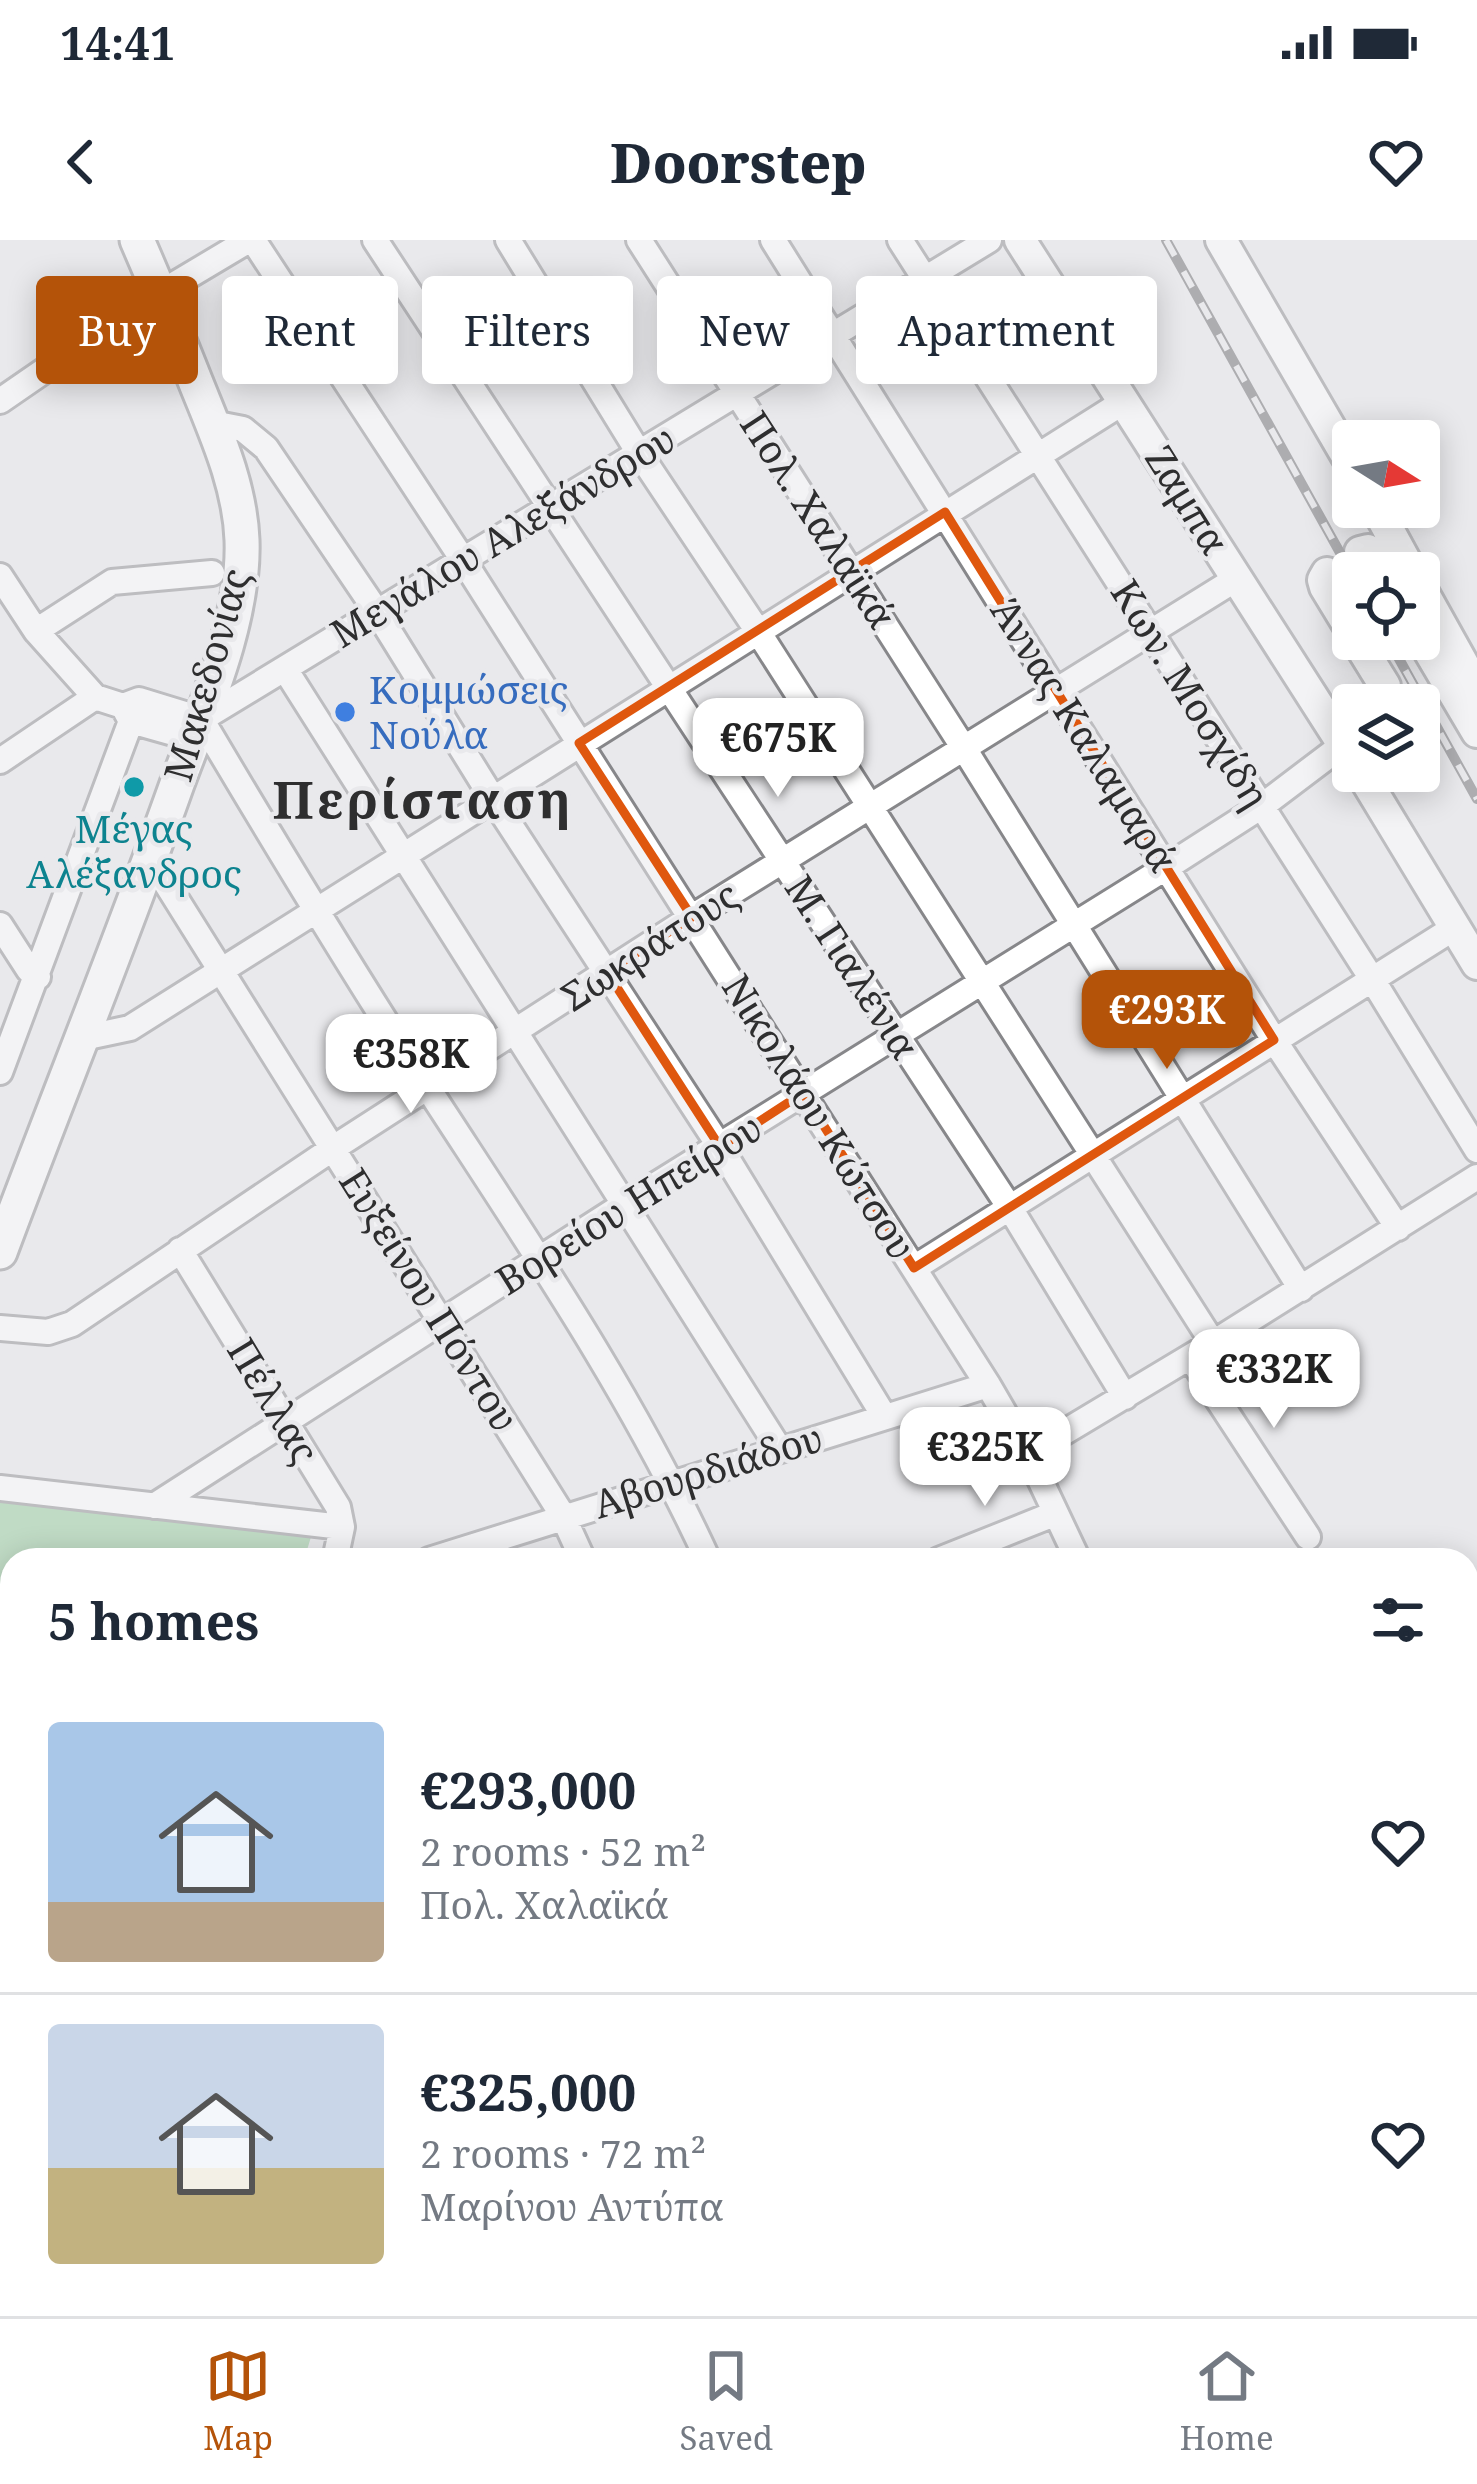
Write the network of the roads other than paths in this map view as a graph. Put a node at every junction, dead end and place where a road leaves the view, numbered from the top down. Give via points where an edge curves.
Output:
1 (117, 240) edge
2 (137, 240) edge
3 (251, 240) edge
4 (375, 240) edge
5 (508, 240) edge
6 (639, 240) edge
7 (773, 240) edge
8 (900, 240) edge
9 (989, 240) edge
10 (1020, 240) edge
11 (1221, 240) edge
12 (138, 276) edge
13 (146, 276) edge
14 (189, 276) edge
15 (923, 276) edge
16 (930, 276) edge
17 (856, 320) edge
18 (833, 334) junction
19 (36, 376) edge
20 (179, 384) edge
21 (193, 384) edge
22 (991, 384) edge
23 (737, 393) junction
24 (0, 400) edge
25 (1125, 401) junction
26 (212, 423) junction
27 (1332, 431) edge
28 (639, 453) junction
29 (1036, 456) junction
30 (549, 508) junction
31 (945, 512) junction
32 (463, 560) junction
33 (212, 573) dead end
34 (852, 573) junction
35 (1328, 573) dead end
36 (0, 576) edge
37 (1236, 579) junction
38 (1332, 598) edge
39 (377, 612) junction
40 (1440, 622) edge
41 (757, 630) junction
42 (36, 632) junction
43 (1153, 633) junction
44 (1434, 660) edge
45 (285, 669) junction
46 (668, 688) junction
47 (1477, 688) edge
48 (1058, 692) junction
49 (95, 697) junction
50 (127, 714) junction
51 (187, 722) junction
52 (1332, 723) edge
53 (1477, 732) edge
54 (579, 743) junction
55 (965, 750) junction
56 (0, 761) edge
57 (1332, 765) edge
58 (1375, 792) edge
59 (493, 799) junction
60 (1262, 806) junction
61 (871, 807) junction
62 (402, 856) junction
63 (783, 862) junction
64 (148, 866) junction
65 (1167, 867) junction
66 (314, 911) junction
67 (692, 917) junction
68 (0, 925) edge
69 (1074, 926) junction
70 (1454, 928) junction
71 (1477, 964) edge
72 (222, 967) junction
73 (607, 971) junction
74 (38, 976) junction
75 (1372, 979) junction
76 (981, 983) junction
77 (517, 1032) junction
78 (895, 1034) junction
79 (79, 1039) junction
80 (1274, 1040) junction
81 (0, 1072) edge
82 (428, 1088) junction
83 (803, 1093) junction
84 (1181, 1098) junction
85 (334, 1147) junction
86 (720, 1147) junction
87 (1477, 1150) edge
88 (1092, 1158) junction
89 (1477, 1177) edge
90 (625, 1204) junction
91 (1010, 1208) junction
92 (1398, 1228) junction
93 (180, 1250) junction
94 (0, 1252) edge
95 (540, 1260) junction
96 (914, 1268) junction
97 (1301, 1289) junction
98 (444, 1322) junction
99 (0, 1328) edge
100 (1214, 1343) junction
101 (1190, 1357) junction
102 (988, 1385) junction
103 (1125, 1397) junction
104 (884, 1416) junction
105 (285, 1419) junction
106 (780, 1450) junction
107 (1028, 1454) junction
108 (673, 1482) junction
109 (0, 1489) edge
110 (154, 1506) junction
111 (1054, 1514) junction
112 (563, 1516) junction
113 (342, 1527) junction
114 (1308, 1537) dead end
115 (338, 1548) edge
116 (466, 1548) edge
117 (578, 1548) edge
118 (703, 1548) edge
119 (969, 1548) edge
120 (1072, 1548) edge

1 - 12 main road, Μακεδονίας
2 - 13 main road, Μακεδονίας
3 - 14 street
3 - 32 street, Νικολάου Κώτσου
4 - 30 street, Μ. Γιαλένια
5 - 28 street
6 - 23 street, Πολ. Χαλαϊκά
7 - 18 street, Άννας Καλαμαρά
8 - 15 street, Κων. Μοσχίδη
9 - 16 street, Μεγάλου Αλεξάνδρου
10 - 25 street, Ζαμπα
11 - 27 street
17 - 18 street, Μεγάλου Αλεξάνδρου
18 - 23 street, Μεγάλου Αλεξάνδρου
18 - 31 street, Άννας Καλαμαρά
19 - 24 street
20 - 51 main road, Μακεδονίας via 226,553
21 - 26 main road, Μακεδονίας
22 - 29 street, Κων. Μοσχίδη
23 - 28 street, Μεγάλου Αλεξάνδρου
23 - 34 street, Πολ. Χαλαϊκά
25 - 29 street
25 - 37 street, Ζαμπα
26 - 39 street via 243,429 266,448
26 - 51 main road, Μακεδονίας via 238,507 242,558 234,612
28 - 30 street, Μεγάλου Αλεξάνδρου
28 - 41 street
29 - 31 street
29 - 43 street, Κων. Μοσχίδη
30 - 32 street, Μεγάλου Αλεξάνδρου
30 - 46 street, Μ. Γιαλένια
31 - 34 street
31 - 48 street, Άννας Καλαμαρά
32 - 39 street, Μεγάλου Αλεξάνδρου
32 - 54 street, Νικολάου Κώτσου
33 - 42 street via 112,582
34 - 41 street
34 - 55 street, Πολ. Χαλαϊκά
35 - 38 street via 1323,580
36 - 42 street
37 - 43 street, Σωκράτους
37 - 52 street, Ζαμπα
39 - 45 street, Μεγάλου Αλεξάνδρου
39 - 59 street
40 - 47 street
41 - 46 street
41 - 61 street
42 - 49 street
43 - 48 street, Σωκράτους
43 - 60 street, Κων. Μοσχίδη
44 - 53 street
45 - 51 street, Μεγάλου Αλεξάνδρου
45 - 62 street
46 - 54 street
46 - 63 street, Μ. Γιαλένια
48 - 55 street, Σωκράτους
48 - 65 street, Άννας Καλαμαρά
49 - 50 street
49 - 56 street
50 - 51 street via 139,700
50 - 74 street
51 - 64 main road, Μακεδονίας
51 - 66 street
51 - 79 main road, Μακεδονίας via 85,983
54 - 59 street
54 - 67 street, Νικολάου Κώτσου
55 - 61 street, Σωκράτους
55 - 69 street, Πολ. Χαλαϊκά
57 - 60 street, Βορείου Ηπείρου
58 - 70 street, Ζαμπα
59 - 62 street
59 - 73 street
60 - 65 street, Βορείου Ηπείρου
60 - 75 street, Κων. Μοσχίδη
61 - 63 street, Σωκράτους
61 - 76 street
62 - 66 street
62 - 77 street
63 - 67 street, Σωκράτους
63 - 78 street, Μ. Γιαλένια
64 - 72 street, Ευξείνου Πόντου
64 - 79 main road, Μακεδονίας
65 - 69 street, Βορείου Ηπείρου
65 - 80 street, Άννας Καλαμαρά
66 - 72 street
66 - 82 street
67 - 73 street, Σωκράτους
67 - 83 street, Νικολάου Κώτσου
68 - 74 street
69 - 76 street, Βορείου Ηπείρου
69 - 84 street, Πολ. Χαλαϊκά
70 - 71 street, Ζαμπα
70 - 75 street
72 - 79 street via 130,1028
72 - 85 street, Ευξείνου Πόντου
73 - 77 street, Σωκράτους
73 - 86 street
74 - 81 street
75 - 80 street
75 - 87 street, Κων. Μοσχίδη
76 - 78 street, Βορείου Ηπείρου
76 - 88 street
77 - 82 street, Σωκράτους
77 - 90 street
78 - 83 street, Βορείου Ηπείρου
78 - 91 street, Μ. Γιαλένια
79 - 94 main road, Μακεδονίας
80 - 84 street
80 - 92 street, Άννας Καλαμαρά
82 - 85 street, Σωκράτους
82 - 95 street
83 - 86 street, Βορείου Ηπείρου
83 - 96 street, Νικολάου Κώτσου
84 - 88 street
84 - 97 street, Πολ. Χαλαϊκά
85 - 93 street, Σωκράτους
85 - 98 street, Ευξείνου Πόντου
86 - 90 street, Βορείου Ηπείρου
86 - 104 street
88 - 91 street
88 - 100 street
89 - 92 street
90 - 95 street, Βορείου Ηπείρου
90 - 106 street
91 - 96 street
91 - 103 street, Μ. Γιαλένια
92 - 97 street
93 - 99 street, Σωκράτους via 60,1330
93 - 105 street, Πέλλας
95 - 98 street, Βορείου Ηπείρου
95 - 108 street
96 - 102 street, Νικολάου Κώτσου
97 - 100 street
98 - 105 street, Βορείου Ηπείρου
98 - 112 street, Ευξείνου Πόντου
100 - 101 street
101 - 103 street
101 - 114 street
102 - 104 street, Αβουρδιάδου
102 - 107 street, Νικολάου Κώτσου
103 - 107 street
104 - 106 street, Αβουρδιάδου
105 - 110 street, Βορείου Ηπείρου
105 - 113 street, Πέλλας
106 - 108 street, Αβουρδιάδου
107 - 111 street, Νικολάου Κώτσου
108 - 112 street, Αβουρδιάδου
108 - 118 street
109 - 110 street
110 - 113 street
111 - 119 street
111 - 120 street, Νικολάου Κώτσου
112 - 116 street, Αβουρδιάδου
112 - 117 street, Ευξείνου Πόντου
113 - 115 street

